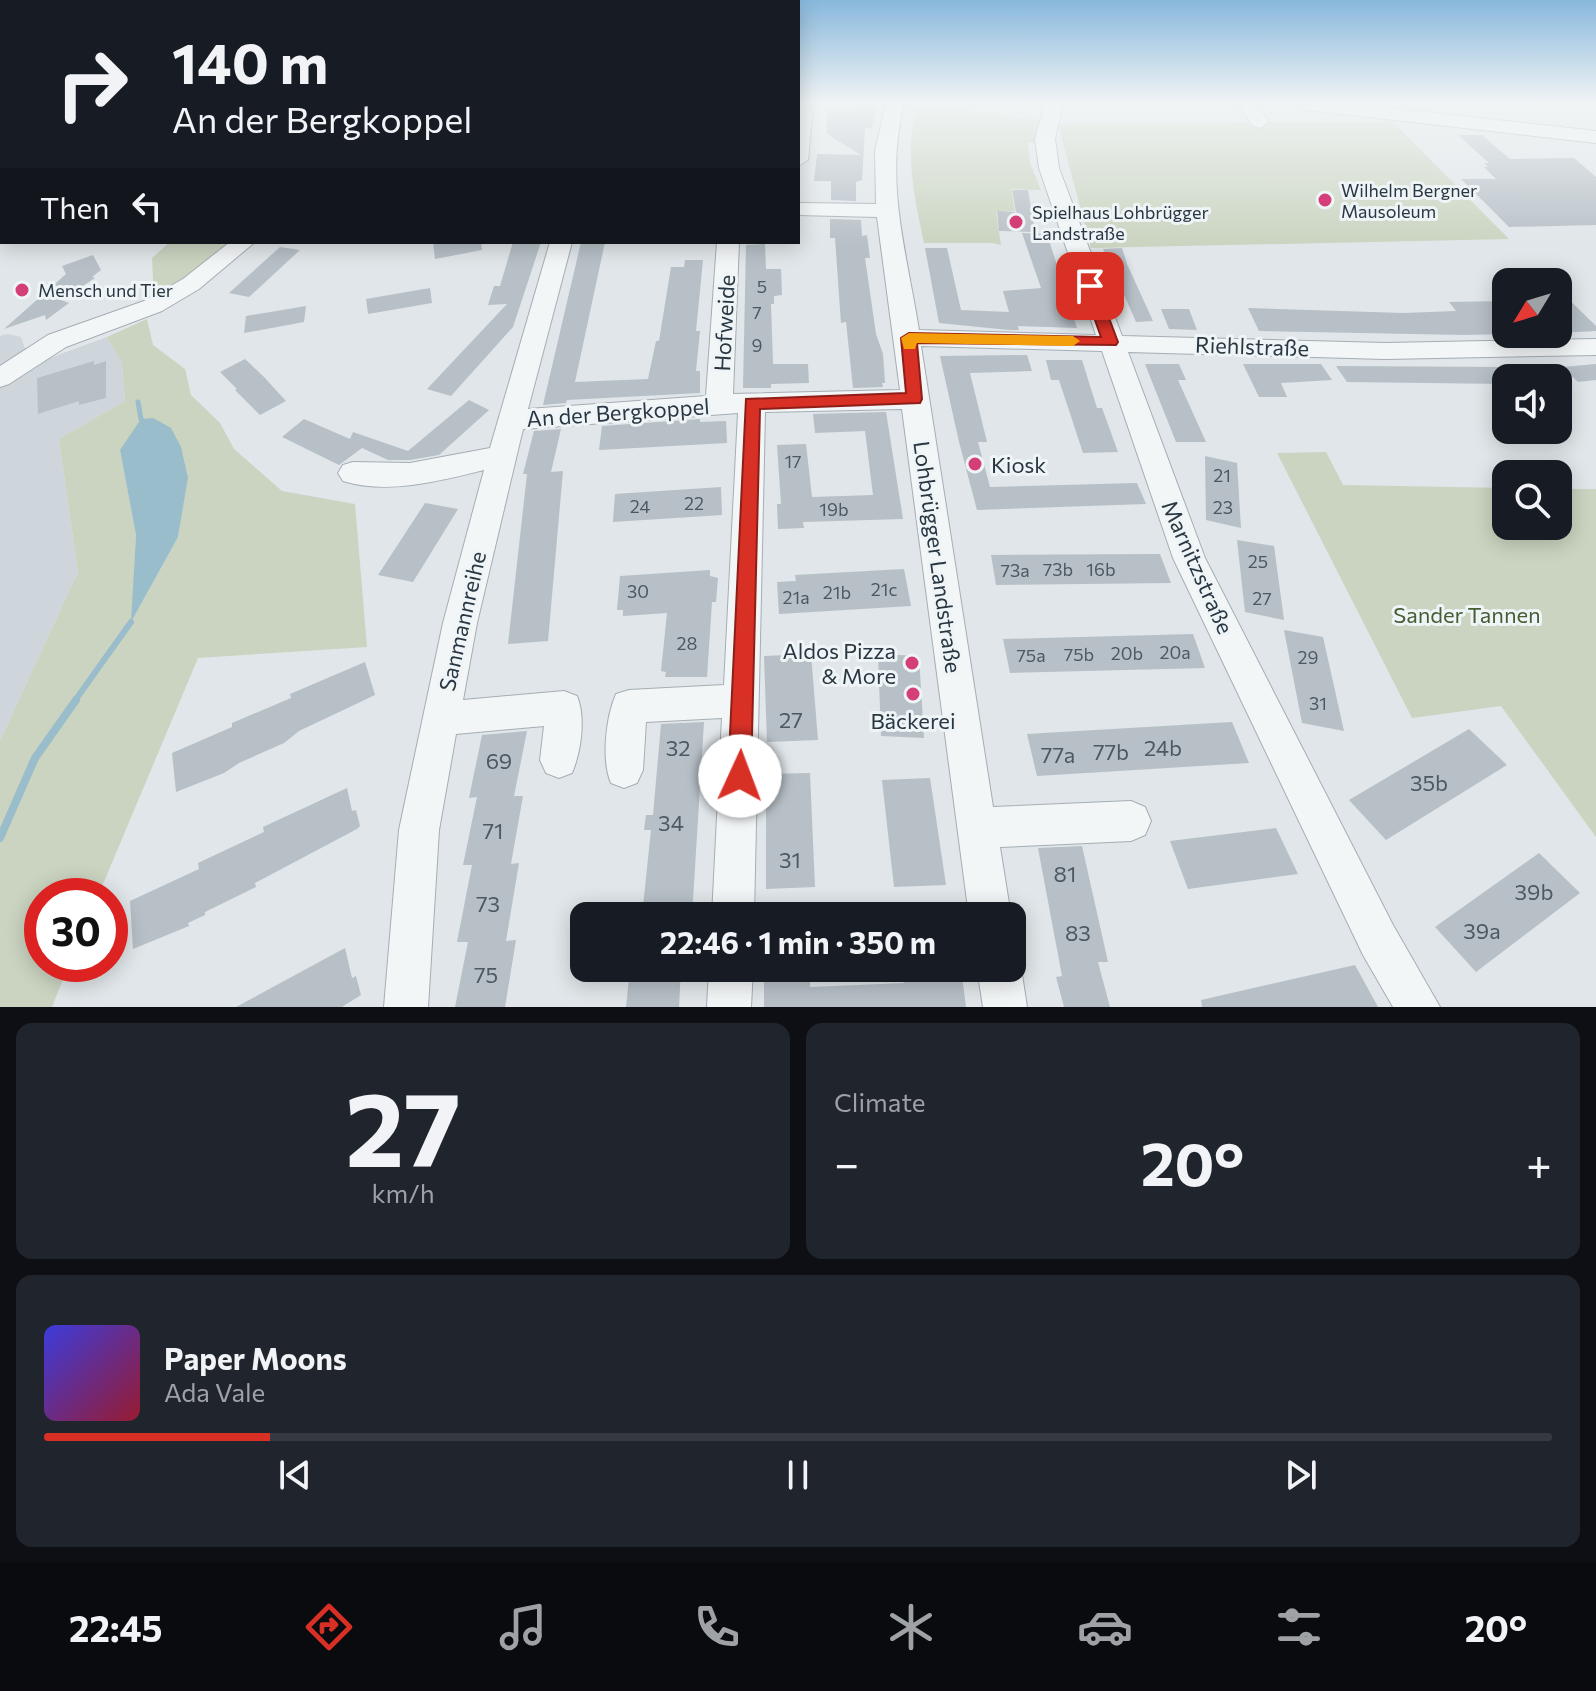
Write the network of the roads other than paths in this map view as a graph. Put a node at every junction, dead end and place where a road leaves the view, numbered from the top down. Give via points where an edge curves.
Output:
1 (885, 151) edge
2 (1047, 151) edge
3 (800, 209) edge
4 (887, 211) junction
5 (241, 244) edge
6 (560, 244) edge
7 (728, 244) edge
8 (909, 338) junction
9 (1110, 342) junction
10 (1596, 347) edge
11 (0, 378) edge
12 (914, 399) junction
13 (736, 404) junction
14 (513, 420) junction
15 (503, 455) junction
16 (353, 473) dead end
17 (742, 701) junction
18 (441, 719) junction
19 (559, 760) dead end
20 (624, 770) dead end
21 (1131, 821) dead end
22 (976, 828) junction
23 (734, 902) edge
24 (988, 902) edge
25 (730, 982) edge
26 (1001, 982) edge
27 (406, 1007) edge
28 (729, 1007) edge
29 (1005, 1007) edge
30 (1418, 1007) edge

1 - 4 street, Lohbrügger Landstraße
2 - 9 street, Marnitzstraße
3 - 4 street
4 - 8 street, Lohbrügger Landstraße
5 - 11 street via 153,306 57,341
6 - 14 street, Sanmannreihe
7 - 13 street, Hofweide
8 - 9 street, Riehlstraße
8 - 12 street, Lohbrügger Landstraße
9 - 10 street, Riehlstraße via 1385,351
9 - 30 street, Marnitzstraße via 1189,558 1378,940
12 - 13 street, An der Bergkoppel
12 - 22 street, Lohbrügger Landstraße
13 - 14 street, An der Bergkoppel
13 - 17 street, Hofweide
14 - 15 street, Sanmannreihe
15 - 16 street via 428,472 379,477
15 - 18 street, Sanmannreihe
17 - 20 street via 629,706
17 - 23 street, Hofweide
18 - 19 street via 564,708
18 - 27 street, Sanmannreihe via 419,830
21 - 22 street
22 - 24 street, Lohbrügger Landstraße
25 - 28 street
26 - 29 street

